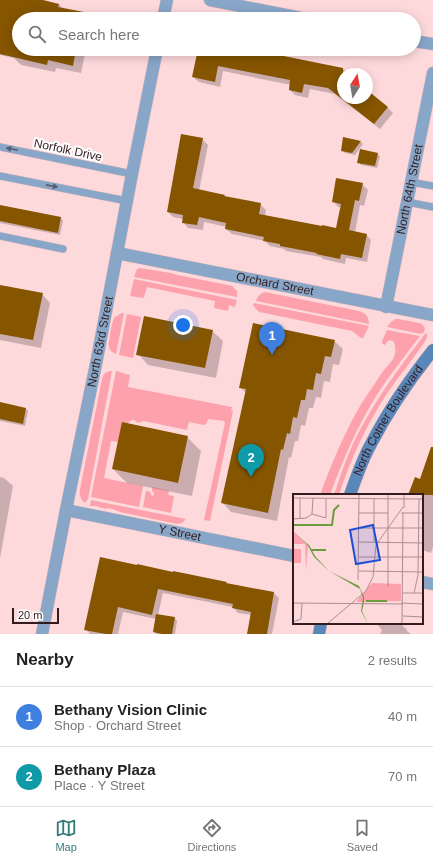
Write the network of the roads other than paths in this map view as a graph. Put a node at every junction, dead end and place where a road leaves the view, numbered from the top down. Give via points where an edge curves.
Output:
1 (167, 0) edge
2 (210, 0) edge
3 (164, 12) edge
4 (271, 12) edge
5 (421, 42) edge
6 (433, 44) edge
7 (156, 56) edge
8 (433, 73) edge
9 (0, 146) edge
10 (132, 174) junction
11 (0, 176) edge
12 (411, 182) junction
13 (433, 186) edge
14 (127, 201) junction
15 (407, 202) junction
16 (433, 207) edge
17 (0, 236) edge
18 (63, 249) dead end
19 (117, 253) junction
20 (386, 307) junction
21 (433, 316) edge
22 (433, 350) edge
23 (350, 494) edge
24 (66, 510) junction
25 (293, 556) edge
26 (423, 582) edge
27 (433, 584) edge
28 (321, 624) edge
29 (42, 634) edge
30 (319, 634) edge

1 - 3 street
2 - 4 street
5 - 6 street
7 - 10 street, North 63rd Street
8 - 12 street, North 64th Street
10 -> 9 lane, Norfolk Drive
10 - 14 street, North 63rd Street
11 -> 14 lane
12 - 13 lane
12 - 15 street, North 64th Street
14 - 19 street, North 63rd Street
15 - 16 lane
15 - 20 street, North 64th Street
17 - 18 lane
19 - 20 street, Orchard Street
19 - 24 street, North 63rd Street
20 - 21 street, Orchard Street
22 - 23 main road, North Cotner Boulevard via 402,392 374,438
24 - 25 street, Y Street
24 - 29 street, North 63rd Street
26 - 27 street
28 - 30 main road

